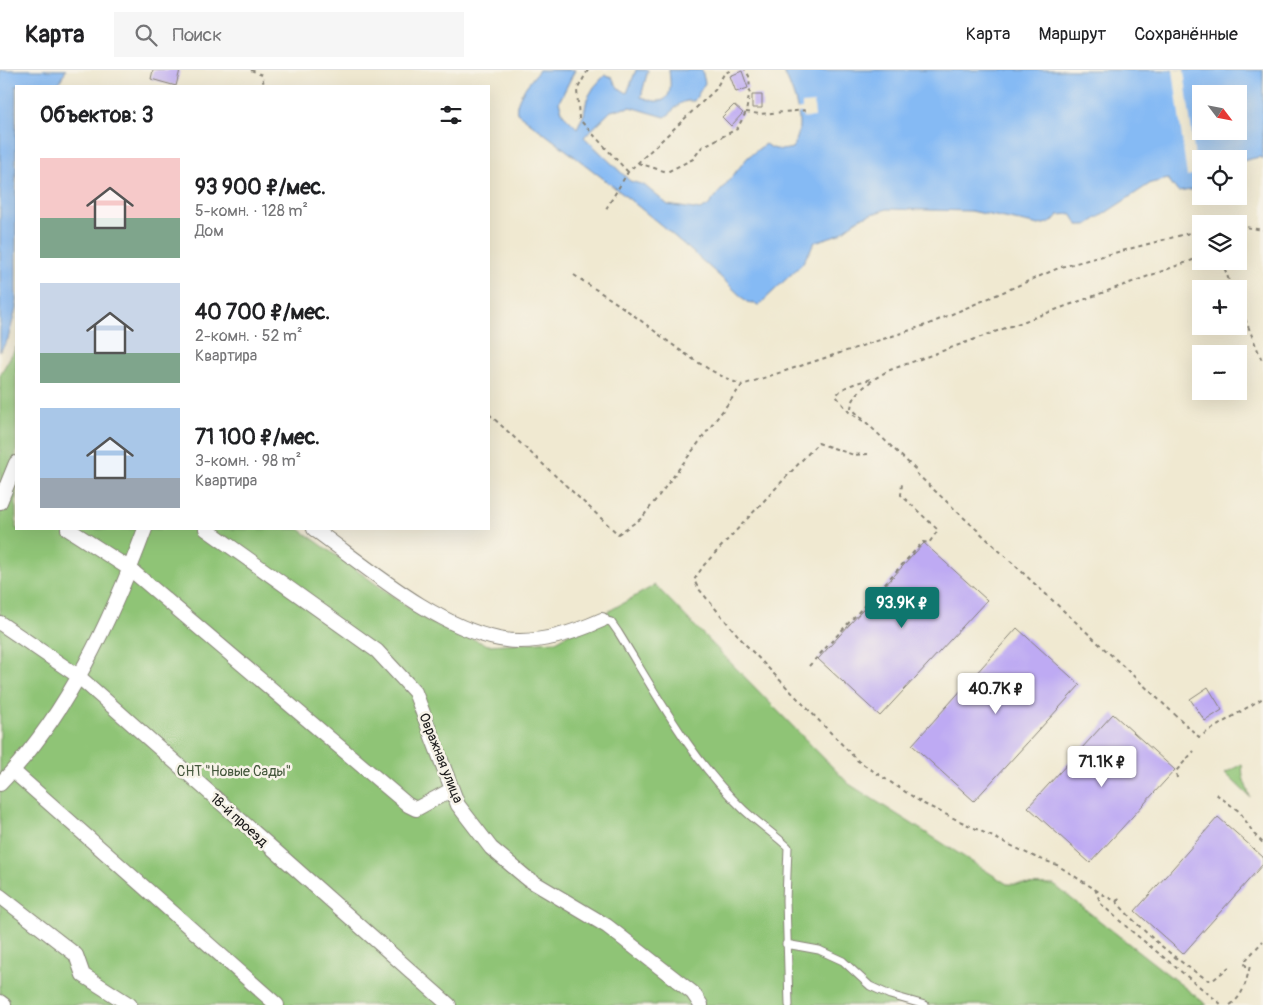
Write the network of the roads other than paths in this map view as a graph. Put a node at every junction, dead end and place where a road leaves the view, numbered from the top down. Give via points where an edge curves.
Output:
1 (15, 469) edge
2 (11, 492) edge
3 (0, 502) edge
4 (70, 530) edge
5 (145, 530) edge
6 (207, 530) edge
7 (315, 530) edge
8 (130, 569) junction
9 (602, 620) joint
10 (0, 623) edge
11 (78, 676) junction
12 (13, 771) junction
13 (0, 784) edge
14 (451, 790) junction
15 (0, 896) edge
16 (786, 944) junction
17 (0, 1002) edge
18 (4, 1005) edge
19 (130, 1005) edge
20 (277, 1005) edge
21 (449, 1005) edge
22 (701, 1005) edge
23 (789, 1005) edge
24 (925, 1005) edge

1 - 2 street
2 - 3 street
4 - 8 street
5 - 8 street
6 - 14 street, Овражная улица via 377,652 415,692
7 - 9 street via 429,612 483,635 500,640 548,638 575,632
8 - 11 street
8 - 14 street via 408,805 416,809
9 - 16 lane via 611,622 615,627 682,735 711,774 743,810 788,847
10 - 11 street, 18-й проезд
11 - 12 street
11 - 21 street, 18-й проезд
12 - 13 street
12 - 20 street
14 - 22 street, Овражная улица via 458,805 491,848 528,879 607,926 693,993
15 - 19 street via 76,955 83,975
16 - 23 lane
16 - 24 lane via 819,950 842,961 870,986
17 - 18 street

